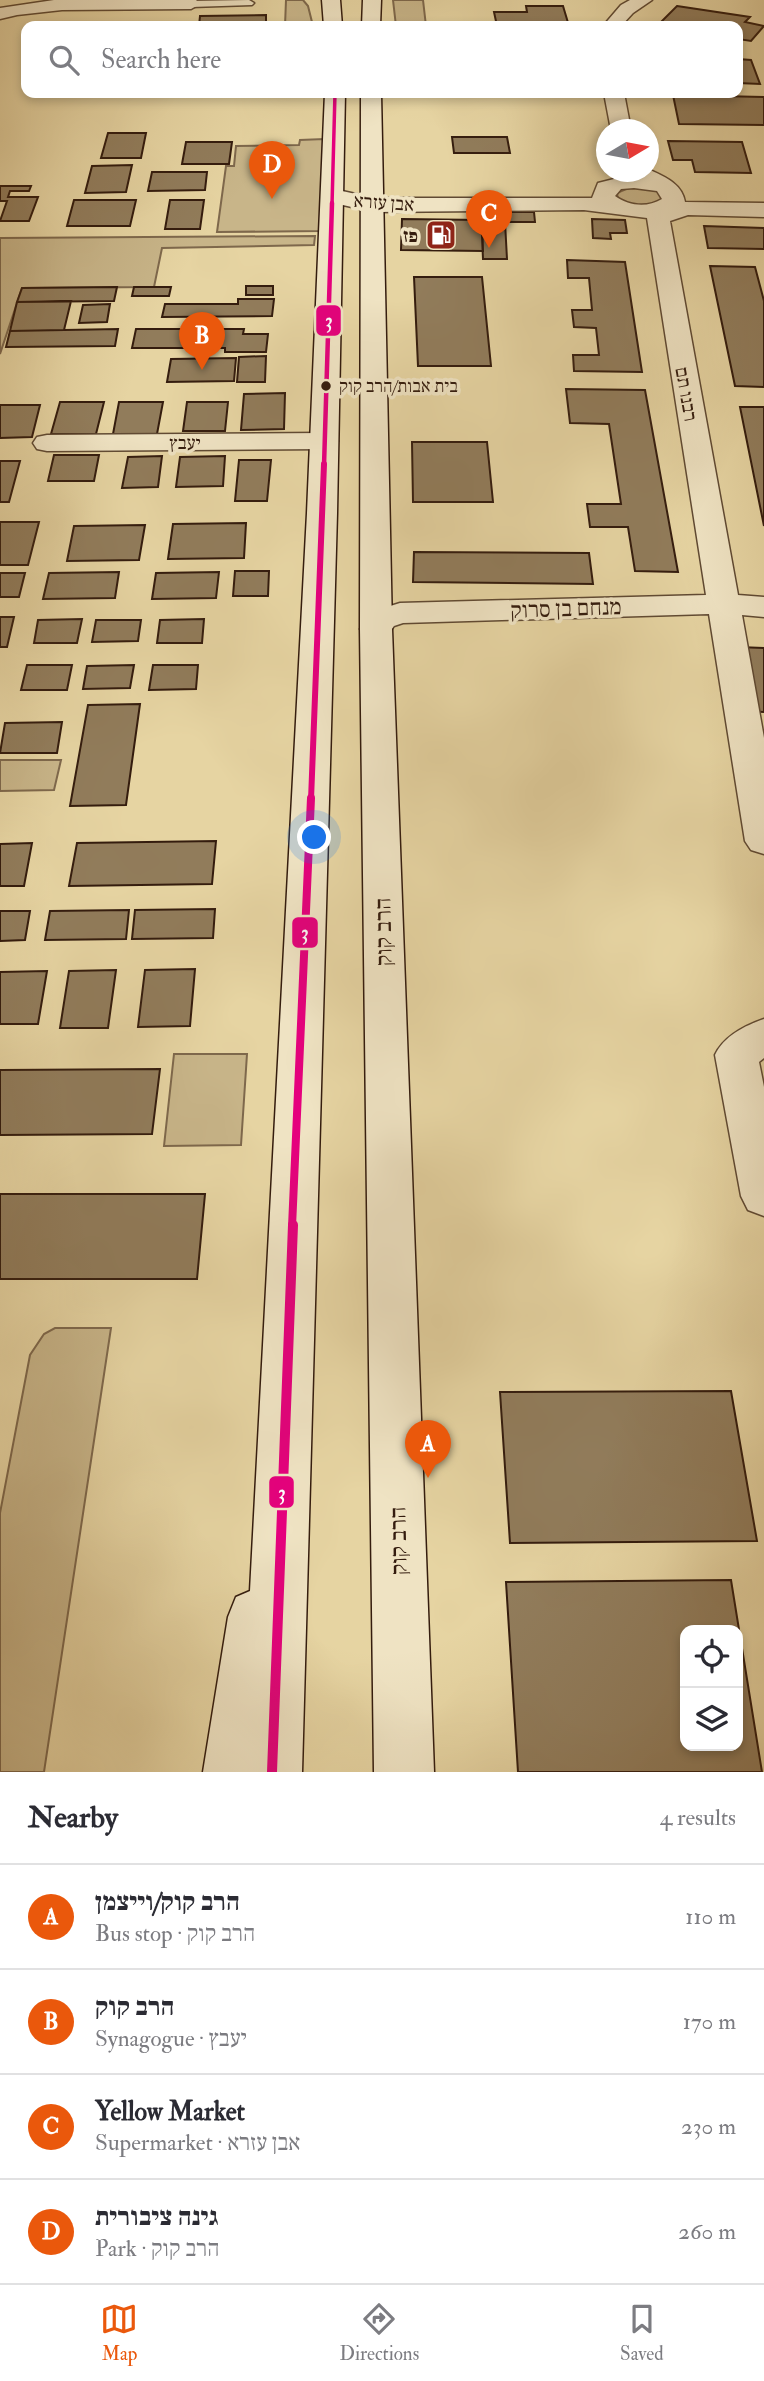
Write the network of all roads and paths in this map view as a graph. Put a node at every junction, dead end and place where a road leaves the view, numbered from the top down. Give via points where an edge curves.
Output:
1 (331, 0) edge
2 (372, 0) edge
3 (643, 0) edge
4 (187, 3) edge
5 (249, 3) dead end
6 (0, 14) edge
7 (333, 21) edge
8 (371, 21) edge
9 (616, 21) edge
10 (335, 98) edge
11 (371, 98) edge
12 (615, 98) edge
13 (619, 119) edge
14 (609, 182) edge
15 (612, 182) edge
16 (634, 182) edge
17 (651, 182) edge
18 (333, 197) junction
19 (373, 198) junction
20 (671, 198) junction
21 (764, 203) edge
22 (625, 209) junction
23 (764, 210) edge
24 (324, 441) junction
25 (47, 443) dead end
26 (726, 604) junction
27 (764, 607) edge
28 (376, 629) junction
29 (764, 841) edge
30 (764, 1036) edge
31 (764, 1196) edge
32 (282, 1446) junction
33 (233, 1772) edge
34 (272, 1772) edge
35 (404, 1772) edge

1 - 7 main road
2 - 8 main road
3 - 9 main road
4 - 5 lane
4 - 6 main road via 36,4
10 - 18 main road
11 - 19 main road, הרב קוק
12 - 13 main road
14 - 19 main road, אבן עזרא via 568,193
15 - 22 main road via 603,197
16 - 20 main road, אבן עזרא
17 - 20 main road
18 - 19 main road, אבן עזרא
18 - 24 main road
19 - 22 main road, אבן עזרא via 584,203
19 - 28 main road, הרב קוק
20 - 21 main road
20 - 22 main road, אבן עזרא
20 - 23 main road
20 - 26 main road, רבנו תם via 673,211 658,218
24 - 25 main road, יעבץ
24 - 32 main road
26 - 27 main road, מנחם בן סרוק
26 - 28 main road, מנחם בן סרוק via 400,613 382,619
26 - 29 main road
28 - 35 main road, הרב קוק
30 - 31 main road via 737,1055
32 - 33 main road
32 - 34 main road

